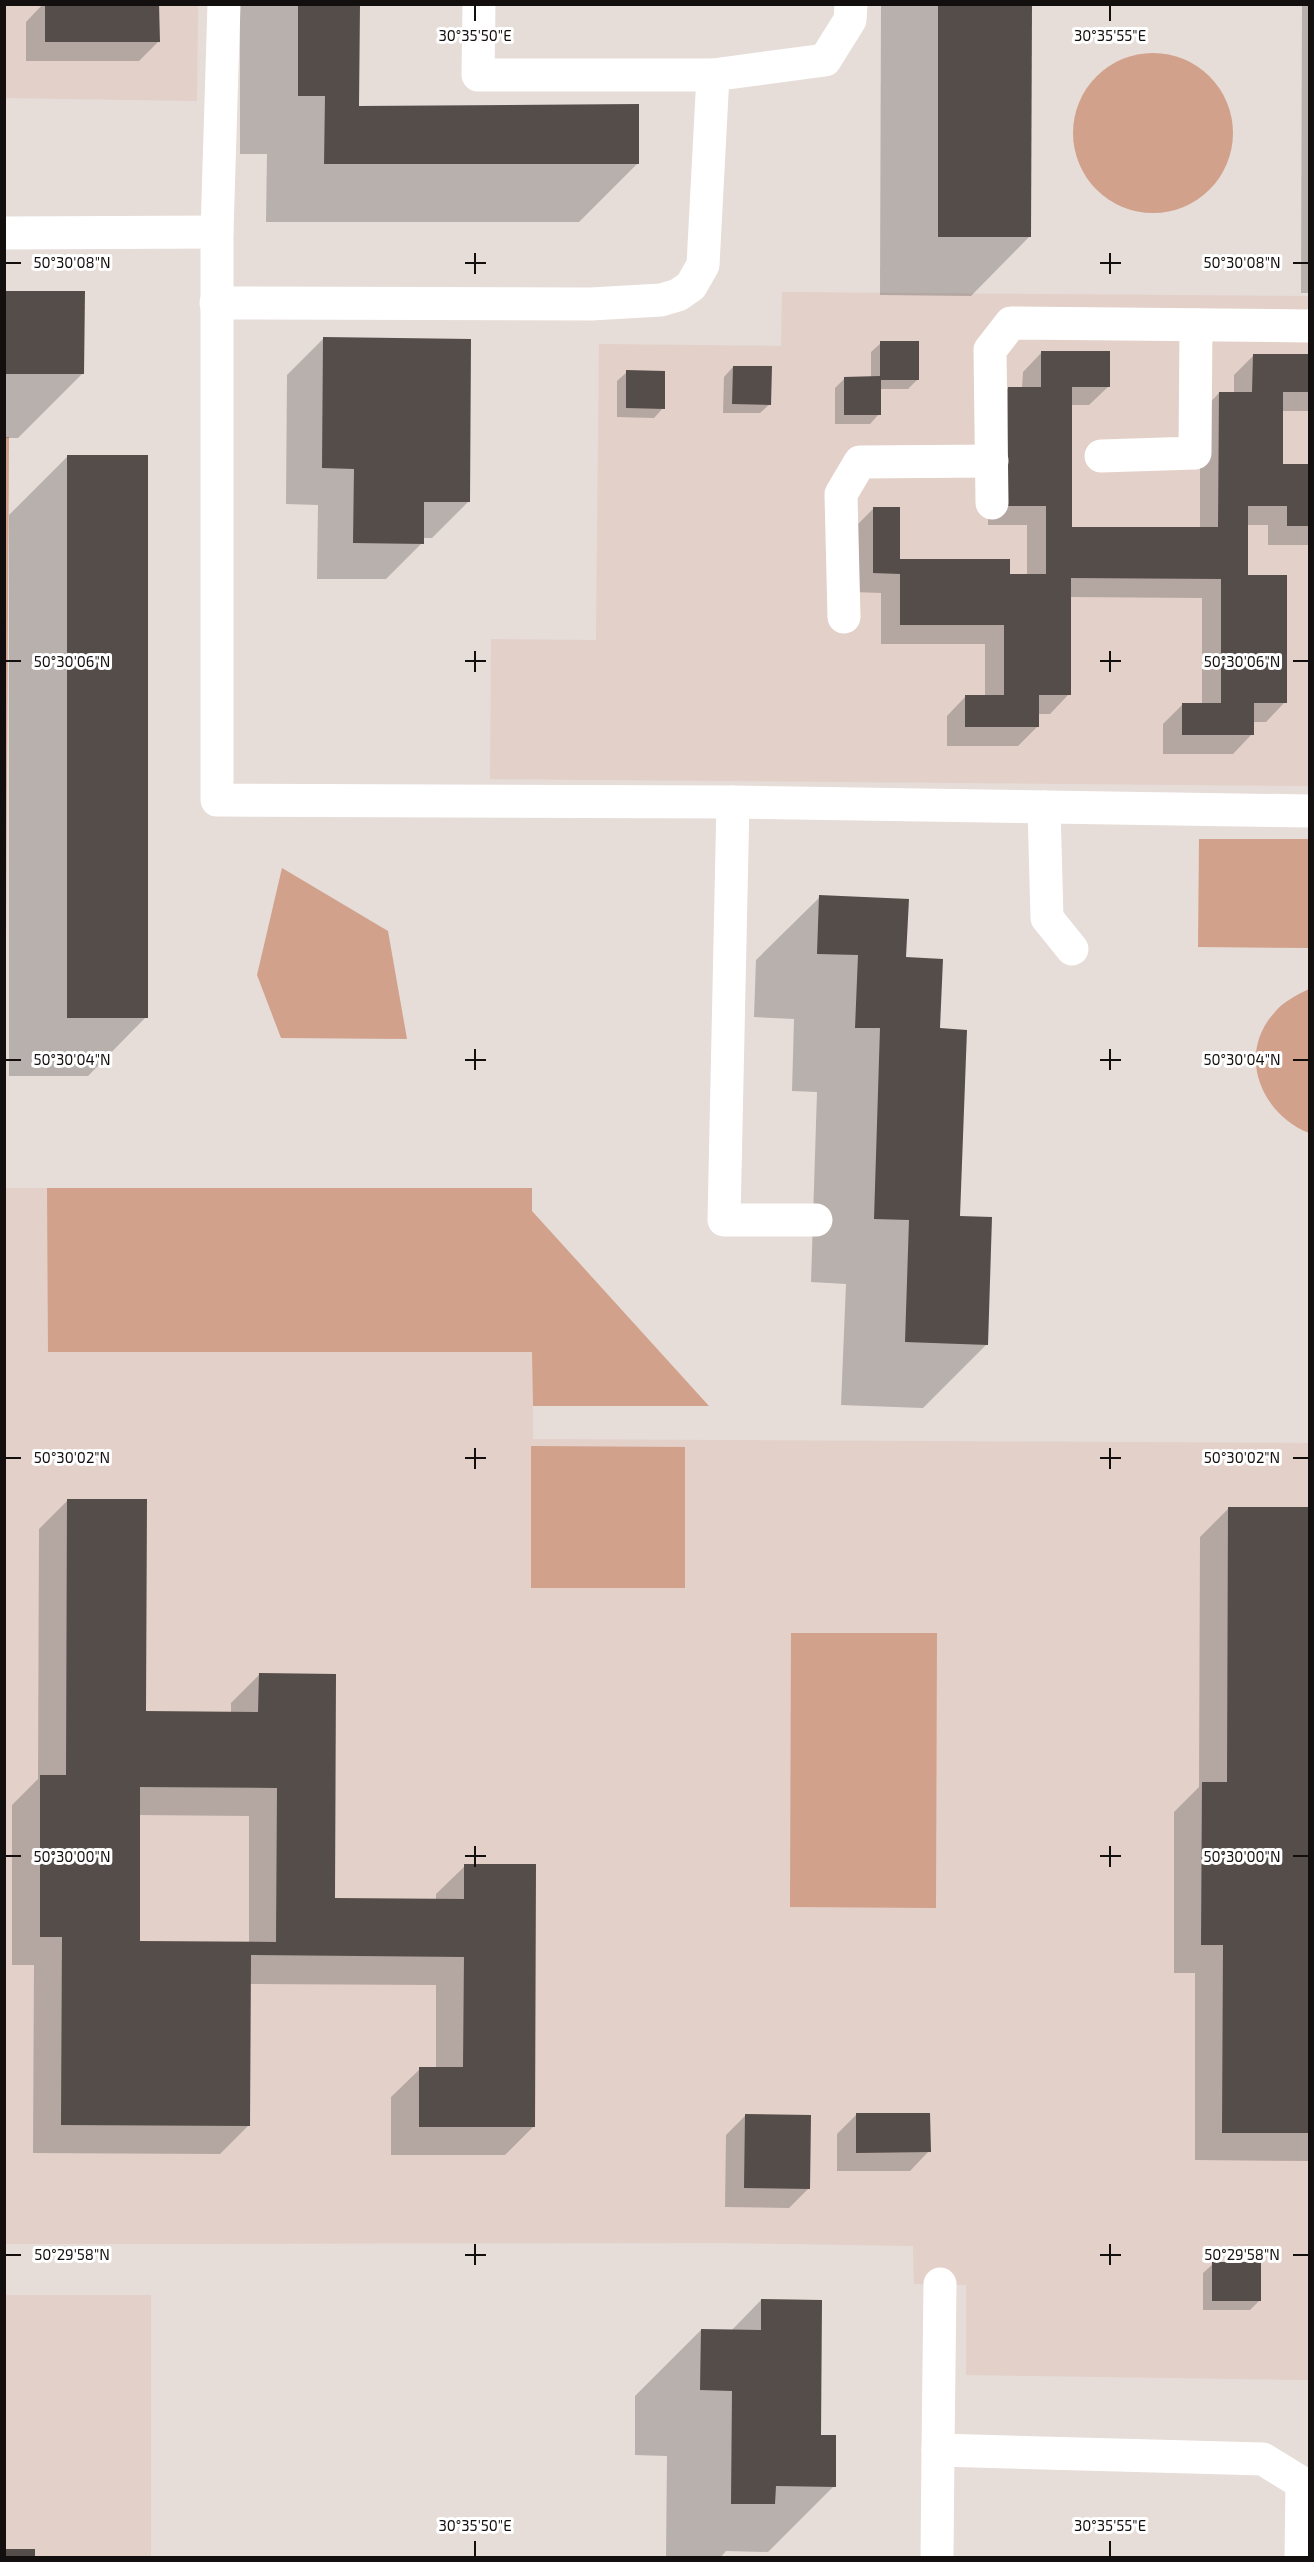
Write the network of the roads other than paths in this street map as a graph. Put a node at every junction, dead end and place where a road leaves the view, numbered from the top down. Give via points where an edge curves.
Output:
1 (224, 4) edge
2 (479, 4) edge
3 (851, 4) edge
4 (713, 75) junction
5 (217, 232) junction
6 (4, 233) edge
7 (216, 303) junction
8 (1196, 325) junction
9 (1310, 326) edge
10 (1101, 456) dead end
11 (992, 461) junction
12 (992, 503) dead end
13 (844, 617) dead end
14 (733, 802) junction
15 (1044, 807) junction
16 (1310, 811) edge
17 (1072, 949) dead end
18 (816, 1220) dead end
19 (940, 2284) dead end
20 (938, 2450) junction
21 (937, 2558) edge
22 (1301, 2558) edge

1 - 5 lane
2 - 4 lane via 478,75
3 - 4 lane via 850,20 825,60
4 - 7 lane via 703,266 695,281 678,295 661,300 591,304
5 - 6 lane
5 - 7 lane
7 - 14 lane via 217,800
8 - 9 lane
8 - 10 lane via 1195,453
8 - 11 lane via 1011,323 990,350
11 - 12 lane
11 - 13 lane via 860,462 841,494
14 - 15 lane
14 - 18 lane via 724,1220
15 - 16 lane
15 - 17 lane via 1047,918
19 - 20 lane
20 - 21 lane
20 - 22 lane via 1263,2459 1302,2483

